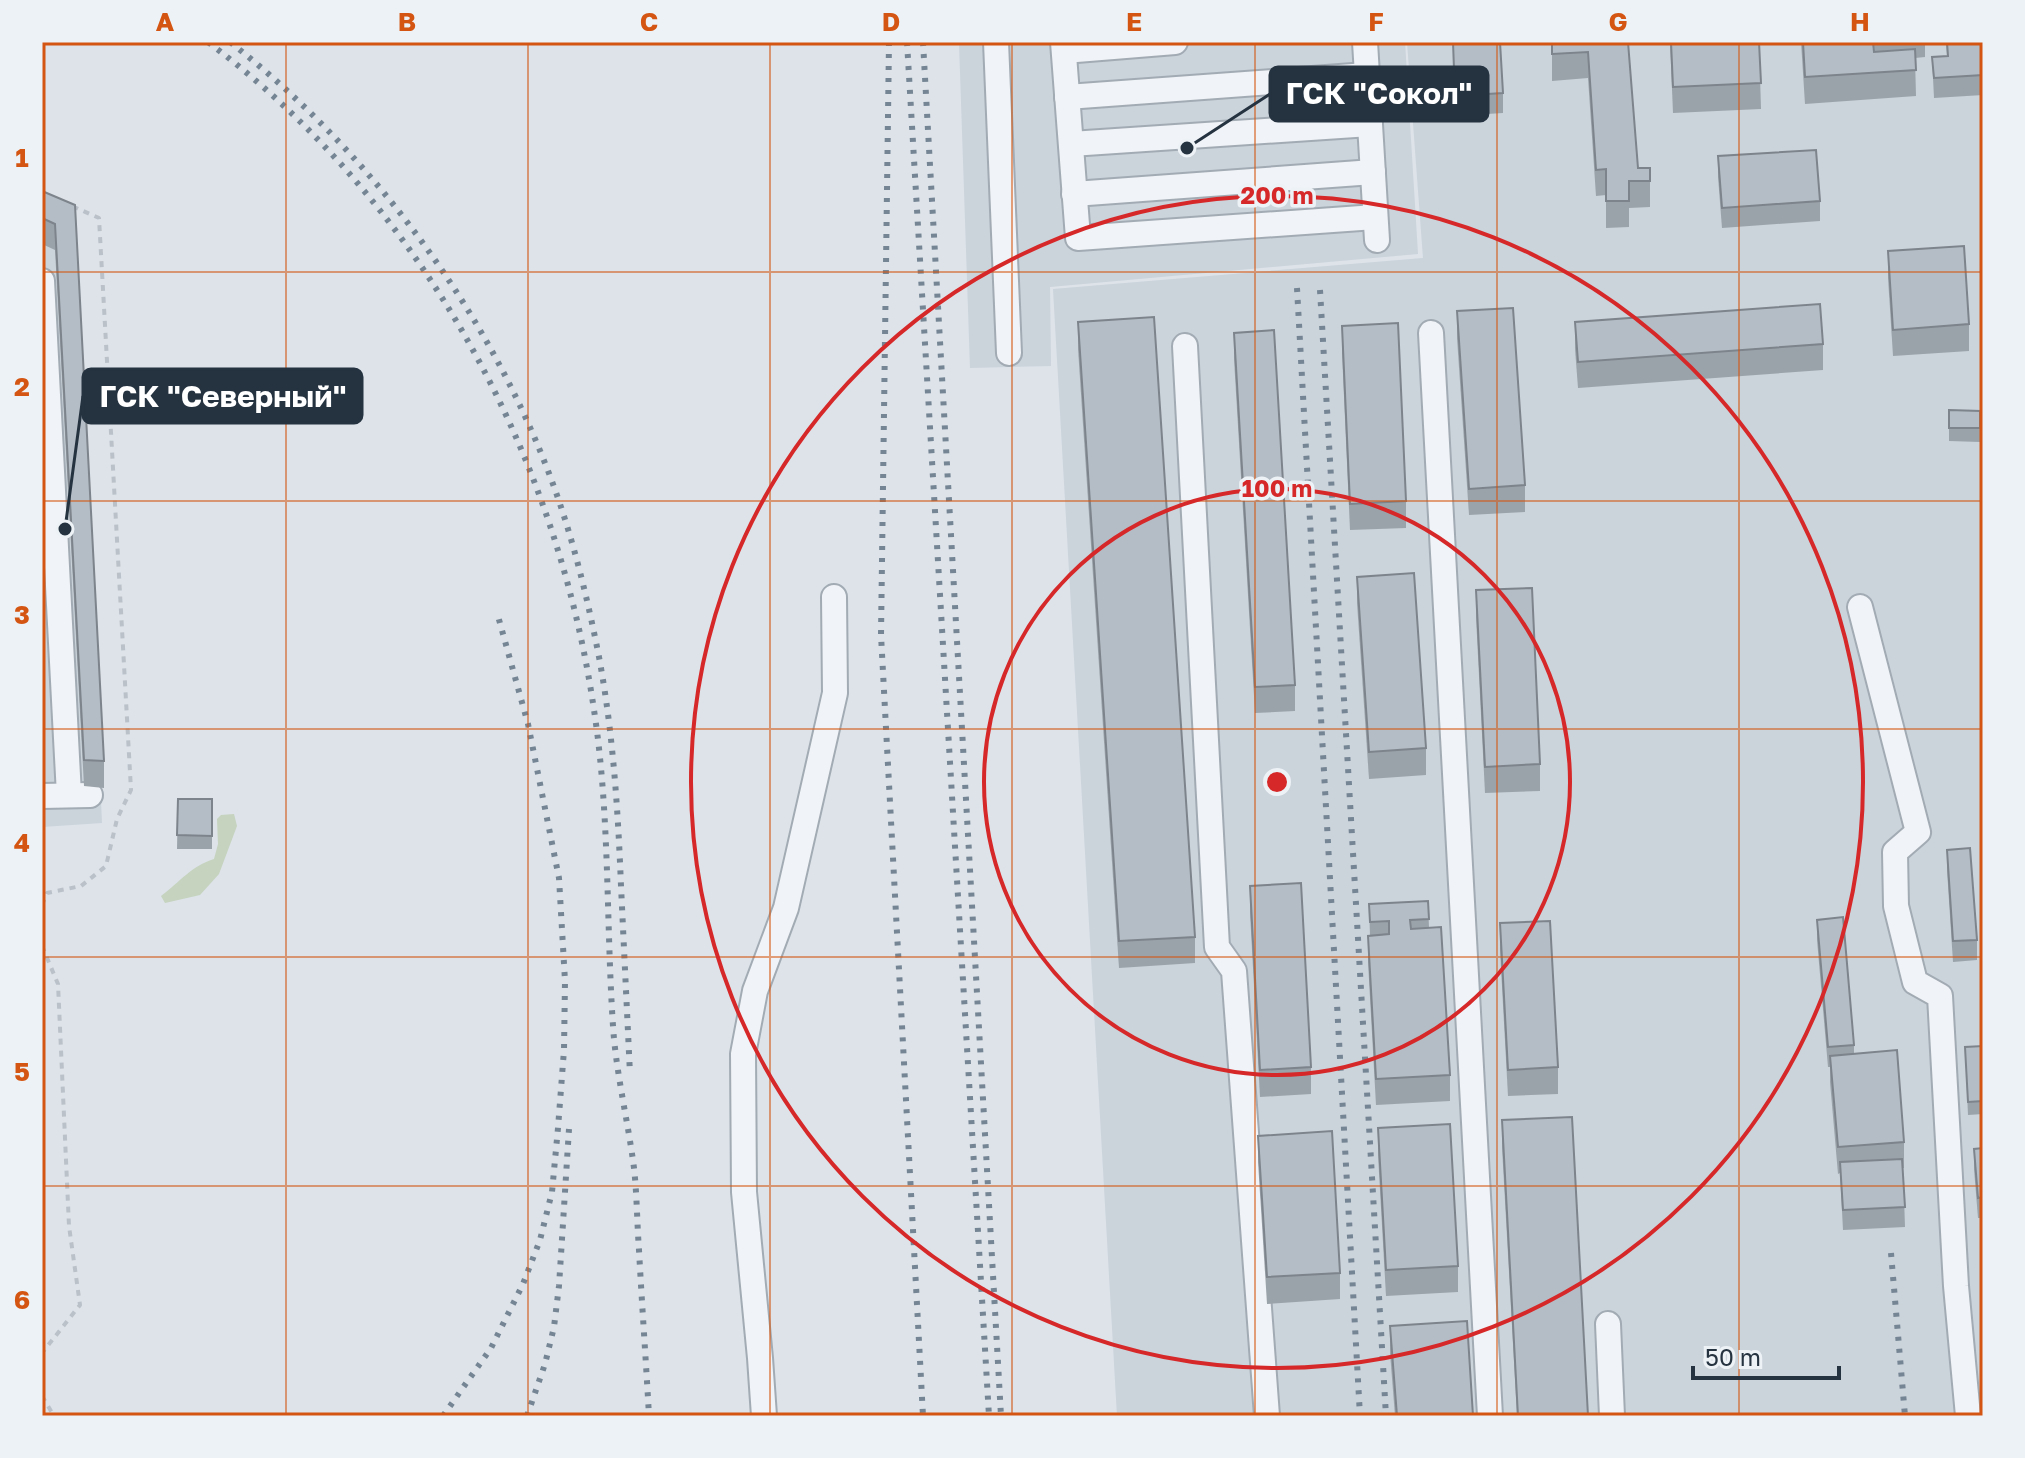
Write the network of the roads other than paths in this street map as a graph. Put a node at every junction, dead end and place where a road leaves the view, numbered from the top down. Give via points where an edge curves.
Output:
1 (996, 42) edge
2 (1175, 42) edge
3 (1365, 42) edge
4 (1063, 46) edge
5 (1367, 75) junction
6 (1067, 97) junction
7 (1370, 124) junction
8 (1071, 144) junction
9 (1373, 172) junction
10 (1074, 194) junction
11 (42, 281) edge
12 (1431, 333) dead end
13 (1185, 346) dead end
14 (1009, 353) dead end
15 (834, 597) dead end
16 (1860, 607) dead end
17 (42, 796) edge
18 (1608, 1324) dead end
19 (764, 1416) edge
20 (1267, 1416) edge
21 (1490, 1416) edge
22 (1612, 1416) edge
23 (1968, 1416) edge

1 - 14 lane
2 - 4 lane
3 - 5 lane
4 - 6 lane
5 - 6 lane
5 - 7 lane
6 - 8 lane
7 - 8 lane
7 - 9 lane
8 - 10 lane
9 - 10 lane
9 - 10 lane via 1376,228 1078,238
11 - 17 lane via 79,795
12 - 21 lane
13 - 20 lane via 1217,947 1234,971
15 - 19 lane via 835,693 786,908 755,991 743,1054 744,1192
16 - 23 lane via 1918,832 1895,852 1896,906 1915,982 1940,996
18 - 22 lane

